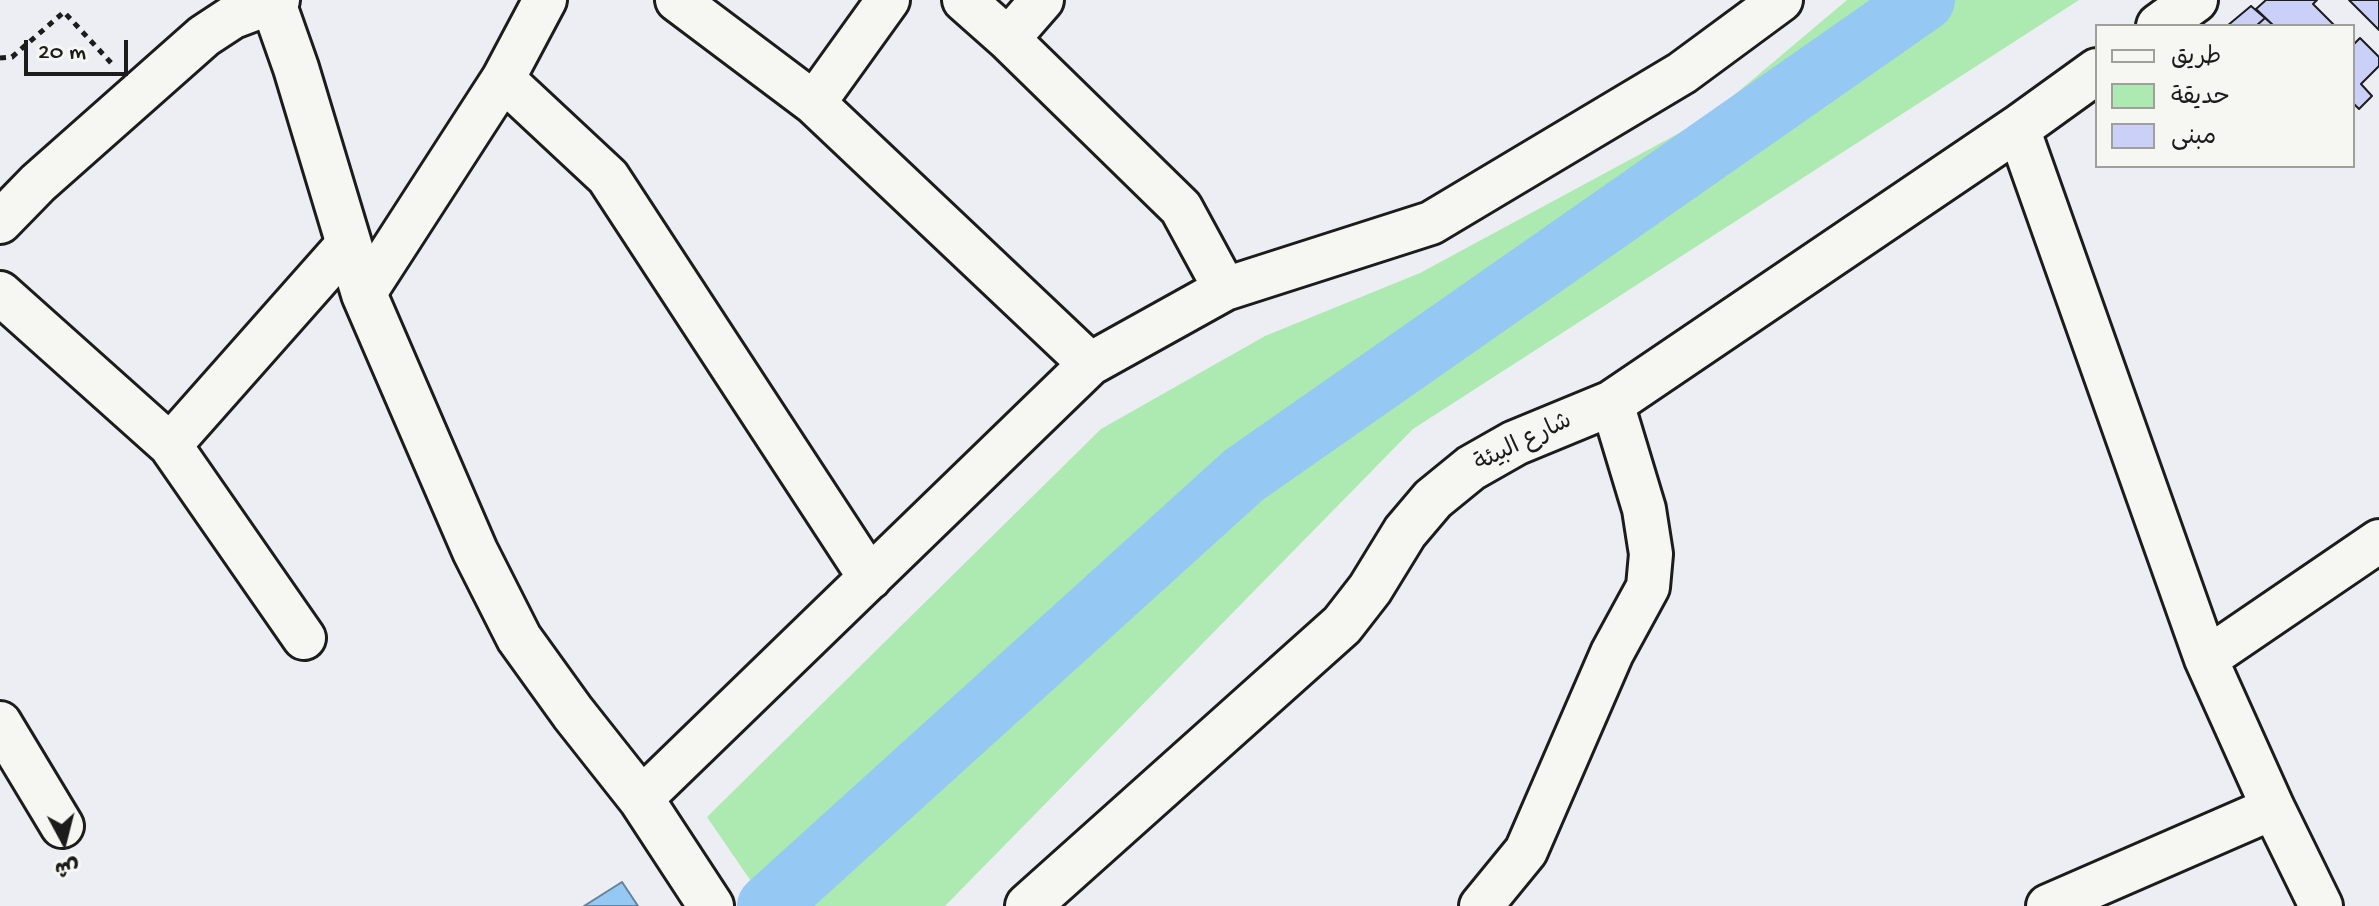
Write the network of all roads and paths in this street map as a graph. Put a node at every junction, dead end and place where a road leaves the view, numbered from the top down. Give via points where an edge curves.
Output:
1 (545, 0) edge
2 (677, 0) edge
3 (888, 0) edge
4 (964, 0) edge
5 (1042, 0) edge
6 (1781, 0) edge
7 (2195, 0) edge
8 (275, 1) edge
9 (2162, 24) edge
10 (1008, 39) junction
11 (0, 58) edge
12 (2095, 72) edge
13 (503, 79) junction
14 (139, 93) junction
15 (814, 103) junction
16 (2018, 128) junction
17 (0, 222) edge
18 (348, 244) junction
19 (1225, 289) junction
20 (0, 293) edge
21 (364, 294) junction
22 (1090, 364) junction
23 (1612, 403) junction
24 (170, 445) junction
25 (2379, 541) edge
26 (870, 578) junction
27 (304, 638) dead end
28 (2206, 659) junction
29 (0, 723) edge
30 (641, 799) junction
31 (2273, 808) junction
32 (62, 826) dead end
33 (711, 906) edge
34 (1028, 906) edge
35 (1481, 906) edge
36 (2048, 906) edge
37 (2321, 906) edge

1 - 13 street
2 - 15 street
3 - 15 street
4 - 10 street
5 - 10 street
6 - 19 street via 1682,73 1431,223
7 - 9 street
8 - 14 street via 233,17 204,36
8 - 18 street
10 - 19 street via 1181,208
11 - 14 path via 12,57 64,12
12 - 16 street, شارع البيئة
13 - 21 street
13 - 26 street via 608,177
14 - 17 street
15 - 22 street
16 - 23 street, شارع البيئة
16 - 28 street
18 - 21 street
18 - 24 street
19 - 22 street
20 - 24 street
21 - 30 street via 475,551 519,638
22 - 26 street
23 - 34 street, شارع البيئة via 1515,443 1471,468 1433,499 1342,625
23 - 35 street via 1644,509 1651,554 1648,587 1612,653 1526,851
24 - 27 street
25 - 28 street
26 - 30 street
28 - 31 street
29 - 32 street
30 - 33 street
31 - 36 street
31 - 37 street

